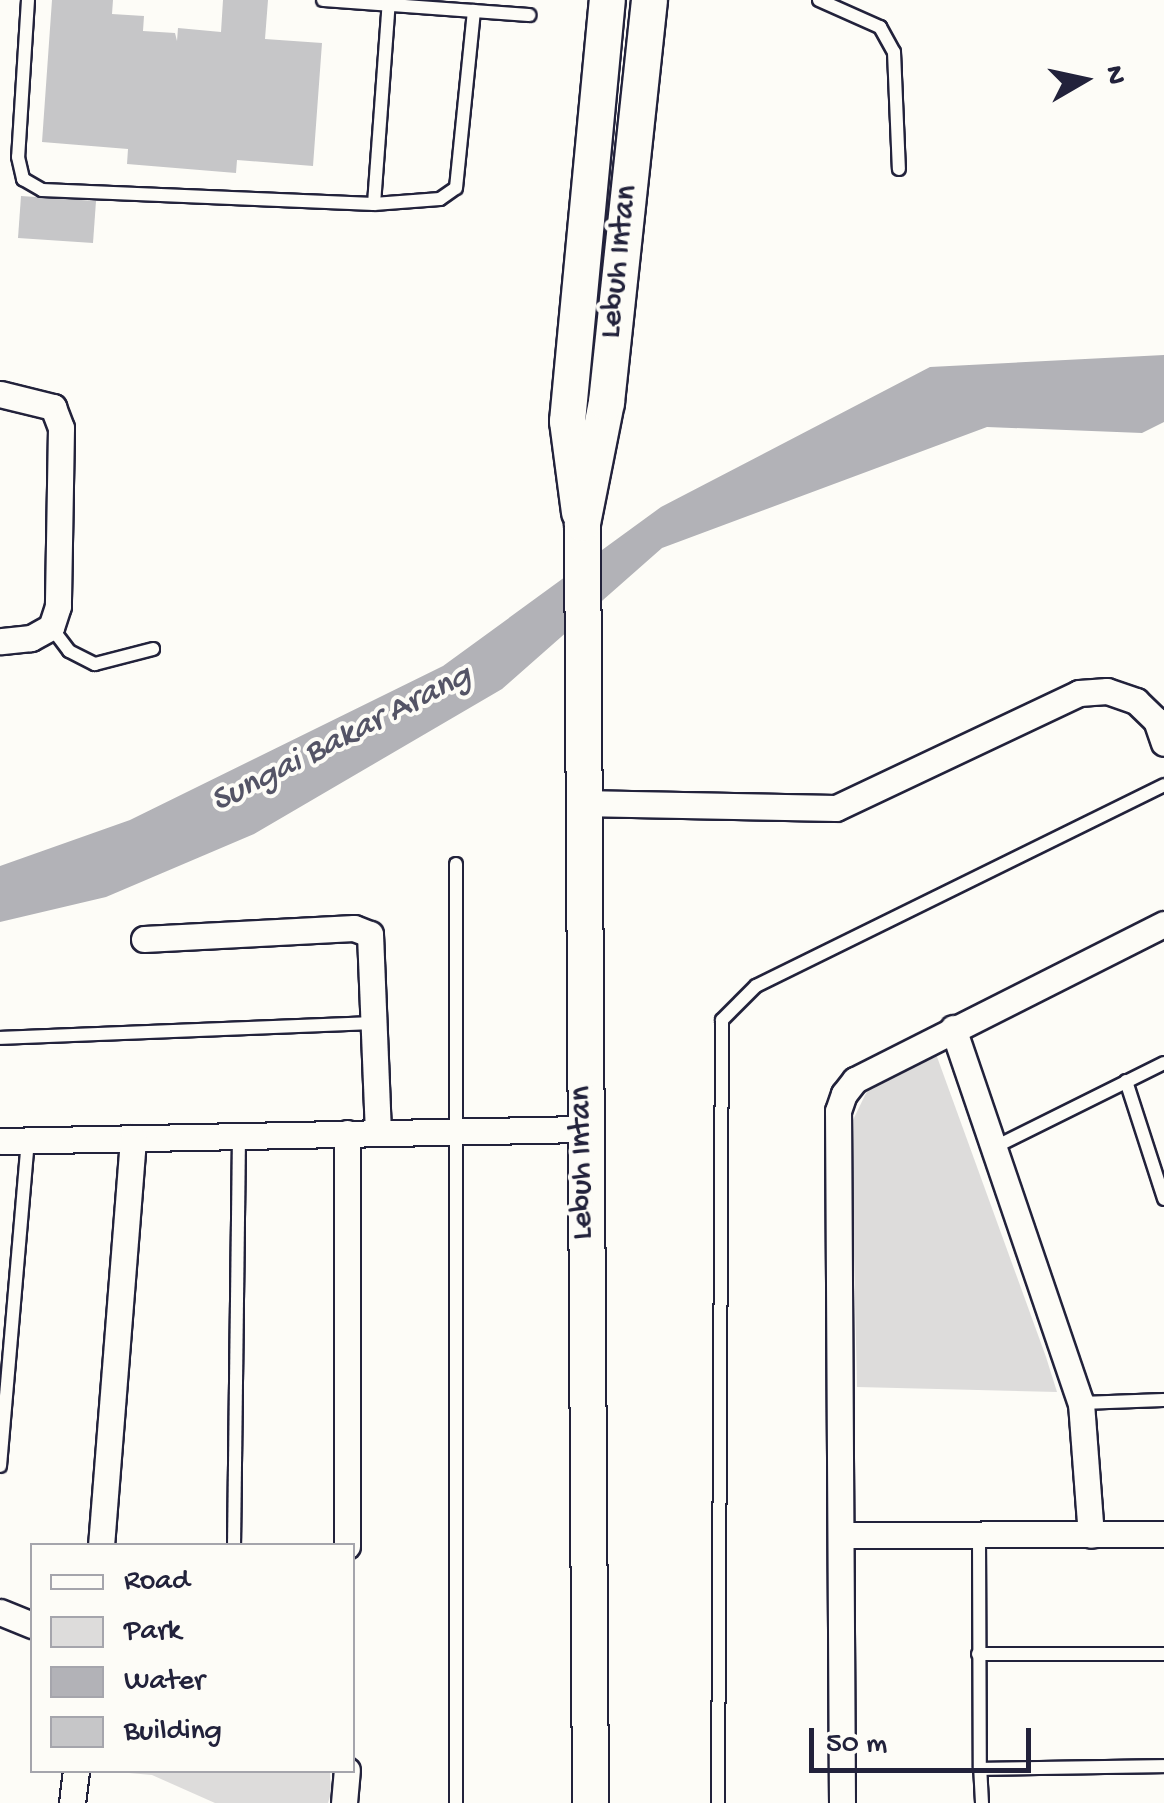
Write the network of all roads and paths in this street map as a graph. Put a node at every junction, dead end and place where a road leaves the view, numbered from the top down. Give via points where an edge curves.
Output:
1 (28, 0) edge
2 (322, 0) edge
3 (607, 0) edge
4 (649, 0) edge
5 (819, 0) edge
6 (389, 2) edge
7 (474, 11) junction
8 (529, 15) dead end
9 (899, 169) dead end
10 (374, 204) junction
11 (0, 394) edge
12 (581, 536) junction
13 (52, 627) junction
14 (0, 641) edge
15 (153, 649) dead end
16 (1164, 743) edge
17 (1164, 785) edge
18 (580, 803) junction
19 (456, 864) dead end
20 (1164, 924) edge
21 (144, 939) dead end
22 (376, 1023) junction
23 (953, 1028) junction
24 (0, 1038) edge
25 (1164, 1063) edge
26 (1126, 1080) junction
27 (583, 1129) junction
28 (453, 1131) junction
29 (378, 1132) junction
30 (346, 1133) junction
31 (239, 1135) junction
32 (133, 1138) junction
33 (0, 1141) edge
34 (28, 1141) junction
35 (995, 1147) junction
36 (1164, 1199) edge
37 (1164, 1400) edge
38 (1081, 1403) junction
39 (0, 1466) edge
40 (1164, 1534) edge
41 (841, 1535) junction
42 (1092, 1536) junction
43 (979, 1537) junction
44 (102, 1543) edge
45 (234, 1543) edge
46 (348, 1543) edge
47 (0, 1612) edge
48 (30, 1624) edge
49 (978, 1654) junction
50 (1164, 1654) edge
51 (1164, 1766) edge
52 (980, 1770) junction
53 (76, 1773) edge
54 (346, 1773) edge
55 (72, 1803) edge
56 (344, 1803) edge
57 (456, 1803) edge
58 (590, 1803) edge
59 (718, 1803) edge
60 (842, 1803) edge
61 (982, 1803) edge

1 - 10 lane via 18,157 23,180 42,190
2 - 6 lane
3 - 12 main road, Lebuh Intan via 567,422
4 - 12 main road, Lebuh Intan via 606,402
5 - 9 lane via 880,27 894,52
6 - 7 lane
6 - 10 lane
7 - 8 lane
7 - 10 lane via 464,161 456,188 440,199
11 - 13 street via 53,407 61,428 58,606
12 - 18 main road, Lebuh Intan
13 - 14 street via 31,638
13 - 15 lane via 68,650 94,664
16 - 18 street via 1156,720 1136,701 1107,691 1079,694 836,808
17 - 59 lane via 756,986 722,1020
18 - 27 main road, Lebuh Intan
19 - 28 lane
20 - 23 street
21 - 22 street via 364,930 374,942
22 - 24 lane
22 - 29 street
23 - 35 street
23 - 41 street via 854,1080 838,1111
25 - 26 lane
26 - 35 lane
26 - 36 lane
27 - 28 street
27 - 58 main road, Lebuh Intan
28 - 29 street
28 - 57 lane
29 - 30 street
30 - 31 street
30 - 46 street
31 - 32 street
31 - 45 lane
32 - 34 street
32 - 44 street
33 - 34 street
34 - 39 lane
35 - 38 street
37 - 38 lane
38 - 42 street
40 - 42 street
41 - 43 street
41 - 60 street
42 - 43 street
43 - 49 lane
47 - 48 street
49 - 50 lane
49 - 52 lane
51 - 52 lane
52 - 61 lane
53 - 55 street
54 - 56 street

